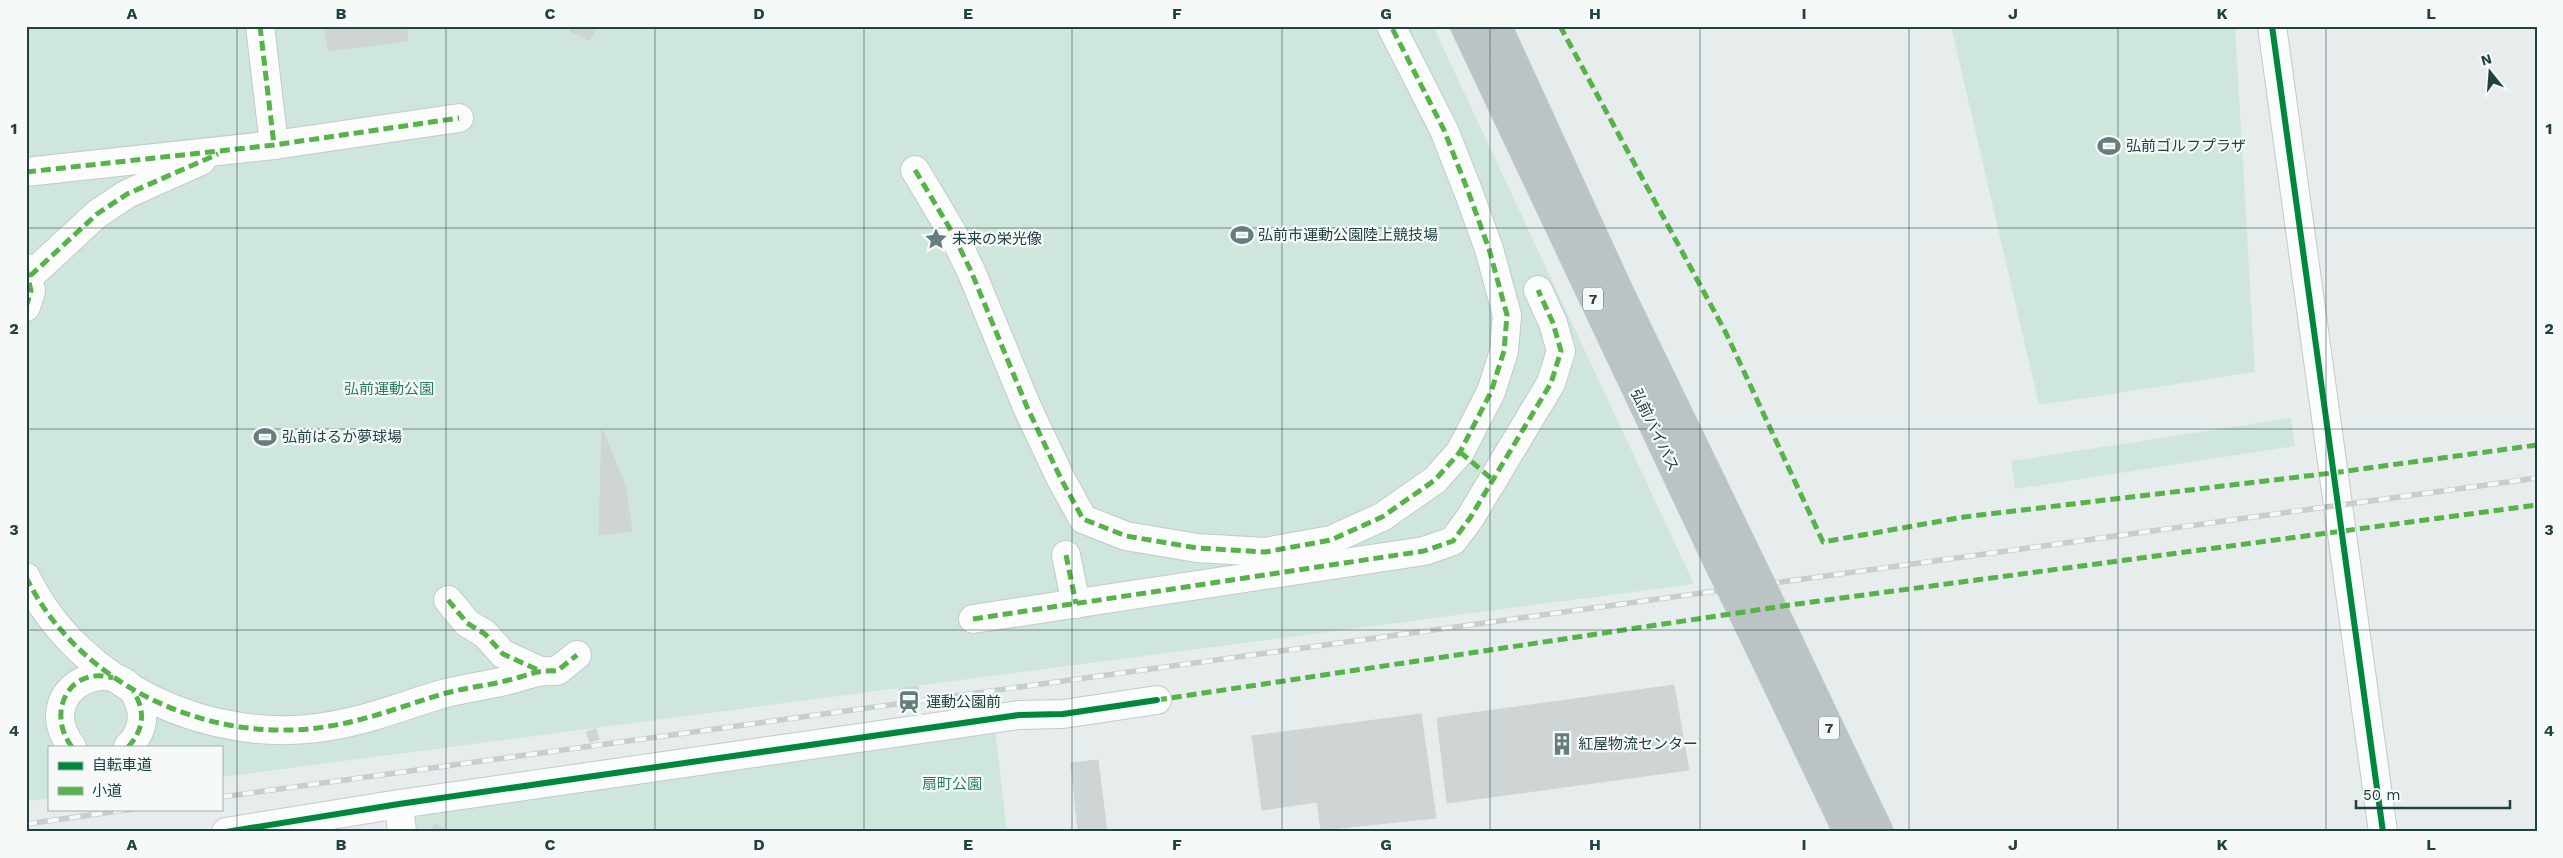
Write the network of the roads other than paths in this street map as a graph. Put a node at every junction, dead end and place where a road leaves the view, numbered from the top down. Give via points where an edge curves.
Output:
1 (260, 26) edge
2 (1391, 26) edge
3 (1465, 26) edge
4 (1498, 26) edge
5 (2272, 26) edge
6 (459, 118) dead end
7 (274, 145) junction
8 (229, 150) junction
9 (915, 170) dead end
10 (26, 172) edge
11 (28, 272) edge
12 (1538, 290) dead end
13 (26, 307) edge
14 (1460, 452) junction
15 (1493, 480) junction
16 (1066, 555) dead end
17 (26, 577) edge
18 (448, 600) dead end
19 (1076, 604) junction
20 (973, 619) dead end
21 (577, 655) dead end
22 (538, 670) junction
23 (130, 687) junction
24 (1157, 700) dead end
25 (71, 746) edge
26 (129, 746) edge
27 (399, 804) junction
28 (226, 832) edge
29 (402, 832) edge
30 (1848, 832) edge
31 (1879, 832) edge
32 (2383, 832) edge

1 - 7 street
2 - 14 street via 1444,130 1489,249 1507,315 1504,351 1491,392
3 - 30 highway, 弘前バイパス / 7, bridge
4 - 31 highway, 弘前バイパス / 7, bridge via 1621,296
5 - 32 street
6 - 7 street
7 - 8 street
8 - 10 street
8 - 11 street via 128,194 97,214
9 - 14 street via 960,247 1027,407 1060,479 1083,518 1126,536 1198,548 1265,552 1331,540 1382,517 1434,480
11 - 13 street via 31,291
12 - 15 street via 1561,351 1551,383
14 - 15 street
15 - 19 street via 1453,540 1424,551
16 - 19 street
17 - 23 street via 61,632
18 - 22 street via 503,654
19 - 20 street
21 - 22 street via 557,671
22 - 23 street via 331,726 288,732 247,729 208,721
23 - 25 street via 119,680 100,676 81,680 71,688 60,711 60,724
23 - 26 street via 142,712 141,726
24 - 27 street via 1063,714 1019,715
27 - 28 street
27 - 29 street

